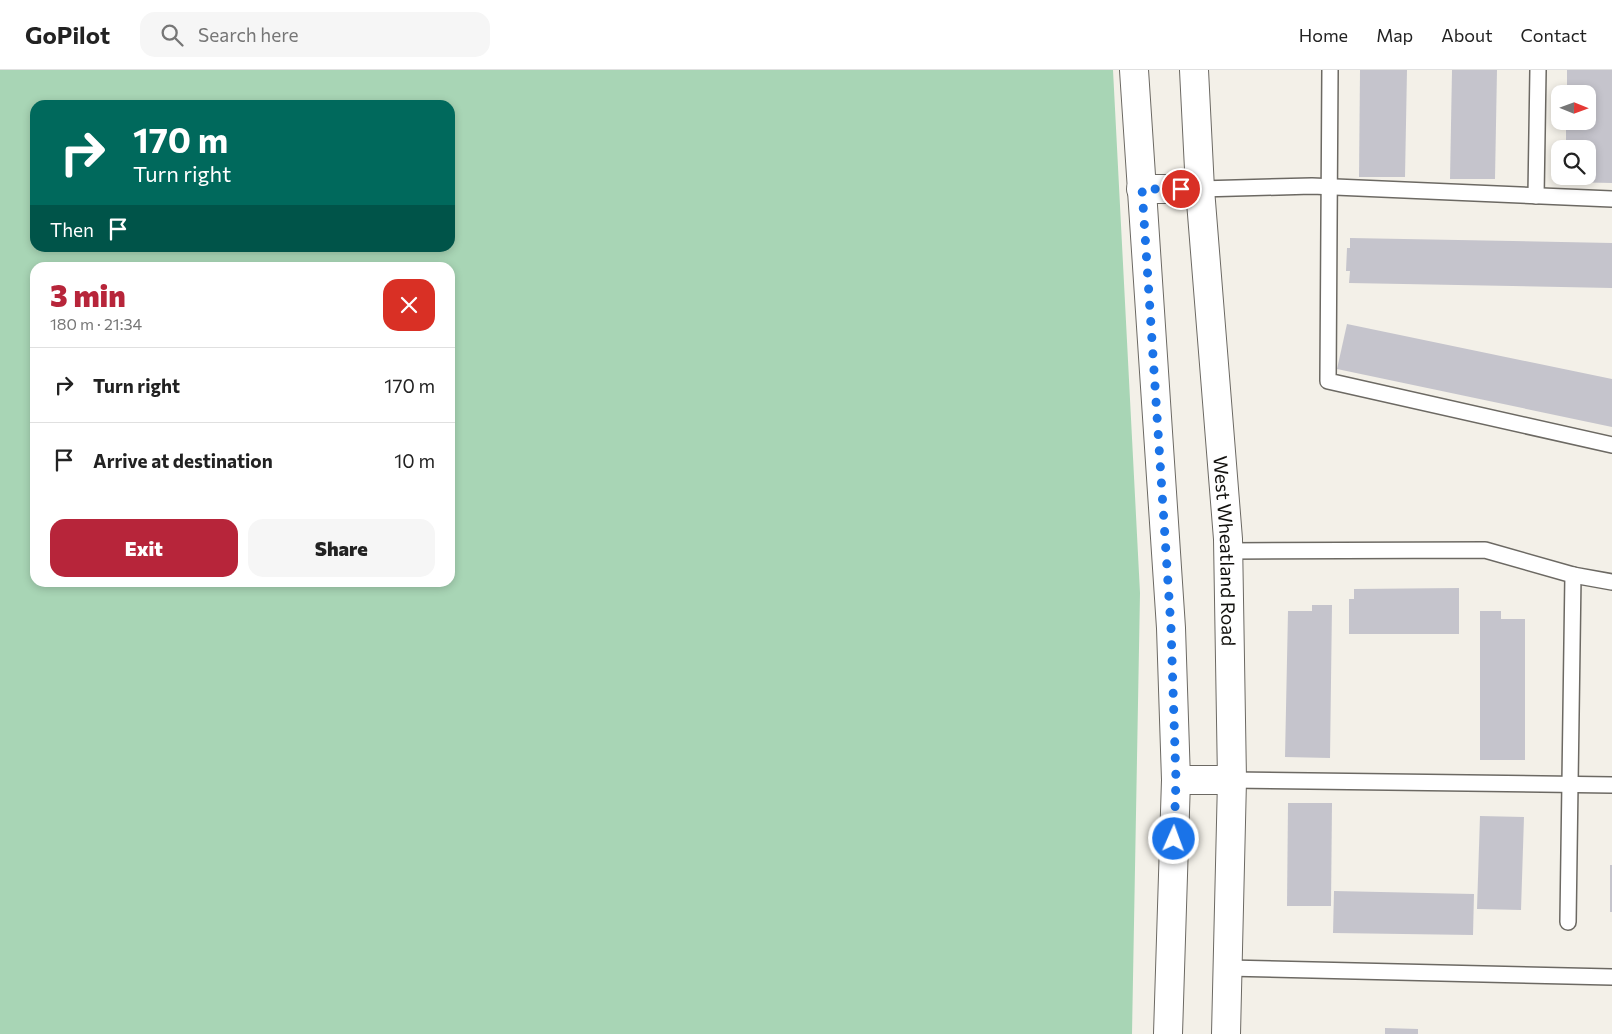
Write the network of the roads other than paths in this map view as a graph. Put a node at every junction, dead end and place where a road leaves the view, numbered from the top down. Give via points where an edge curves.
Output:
1 (1134, 70) edge
2 (1194, 70) edge
3 (1330, 70) edge
4 (1538, 70) edge
5 (1329, 187) junction
6 (1142, 189) junction
7 (1200, 189) junction
8 (1536, 196) junction
9 (1612, 199) edge
10 (1612, 445) edge
11 (1229, 551) junction
12 (1574, 575) junction
13 (1612, 582) edge
14 (1176, 780) junction
15 (1232, 780) junction
16 (1570, 784) junction
17 (1612, 785) edge
18 (1568, 922) dead end
19 (1227, 968) junction
20 (1612, 977) edge
21 (1168, 1034) edge
22 (1226, 1034) edge

1 - 6 main road
2 - 7 main road, West Wheatland Road
3 - 5 lane
4 - 8 lane
5 - 7 lane
5 - 8 lane
5 - 10 lane via 1328,381
6 - 7 main road
6 - 14 main road via 1171,628
7 - 11 main road, West Wheatland Road
8 - 9 lane
11 - 12 lane via 1486,550
11 - 15 main road, West Wheatland Road
12 - 13 lane
12 - 16 lane
14 - 15 main road
14 - 21 main road
15 - 16 lane
15 - 19 main road, West Wheatland Road
16 - 17 lane
16 - 18 lane
19 - 20 lane
19 - 22 main road, West Wheatland Road

